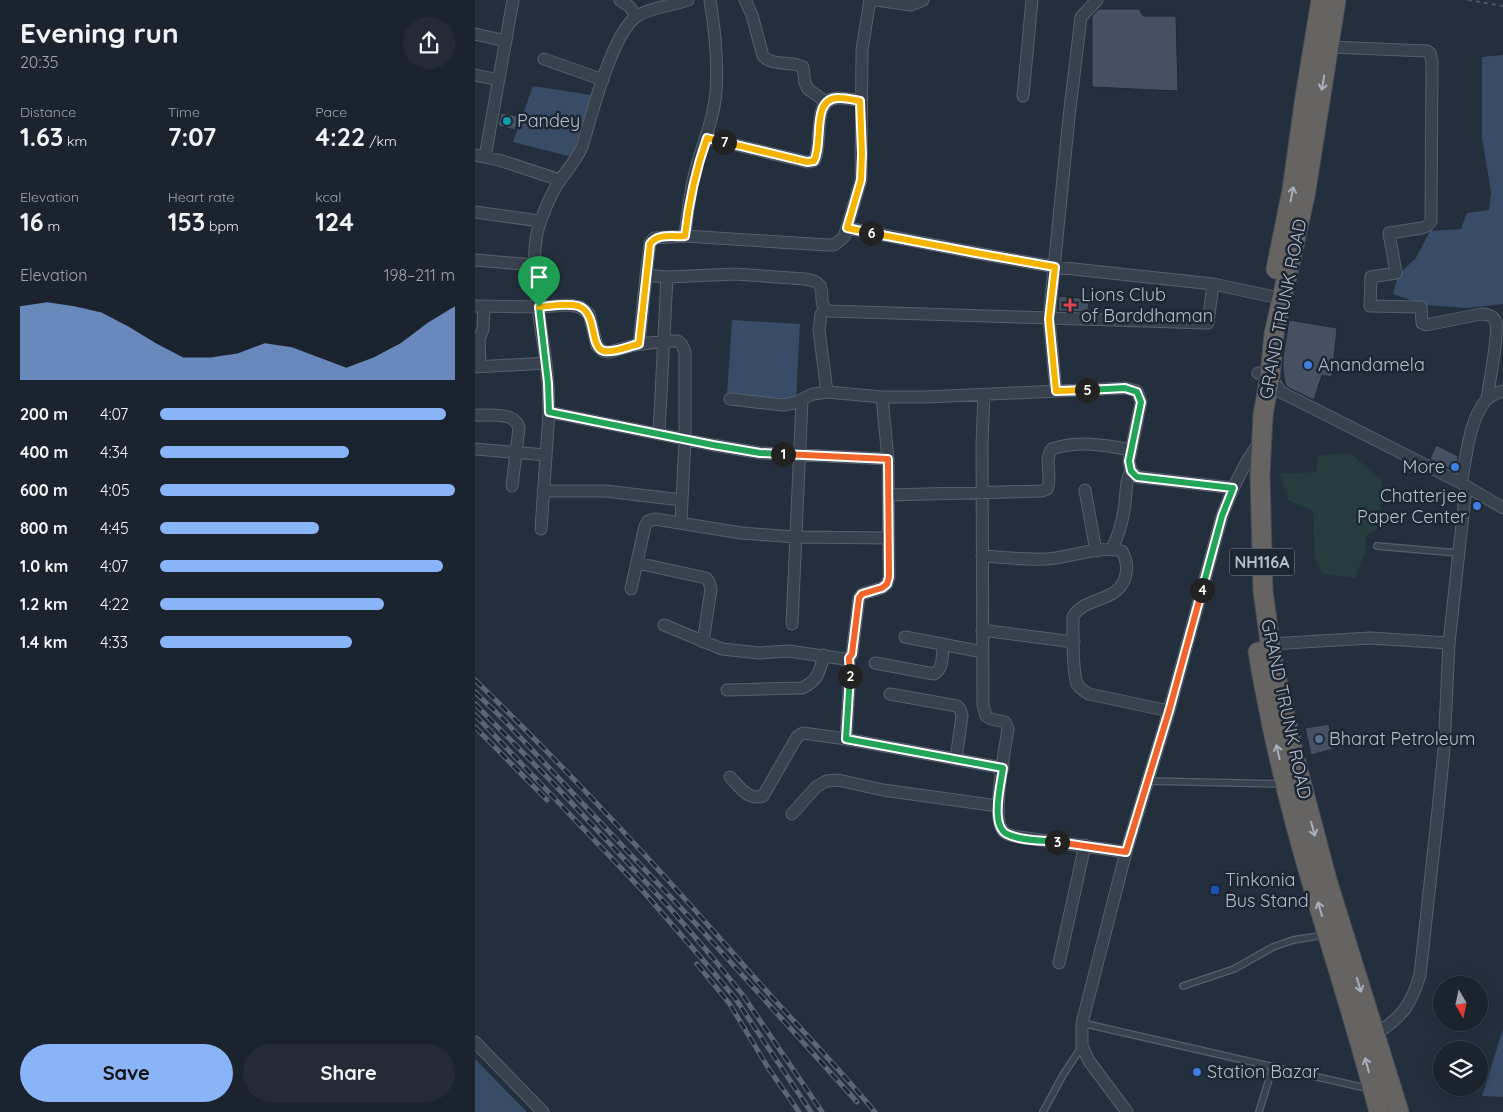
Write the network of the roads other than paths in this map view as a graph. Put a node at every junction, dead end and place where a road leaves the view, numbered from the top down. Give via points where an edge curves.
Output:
1 (513, 0) edge
2 (620, 0) edge
3 (688, 0) edge
4 (709, 0) edge
5 (745, 0) edge
6 (870, 0) edge
7 (876, 0) edge
8 (923, 0) edge
9 (1032, 0) edge
10 (1097, 0) edge
11 (1321, 0) edge
12 (1336, 0) edge
13 (636, 17) junction
14 (475, 34) edge
15 (506, 41) junction
16 (1329, 47) junction
17 (544, 59) dead end
18 (475, 75) edge
19 (499, 80) junction
20 (603, 80) junction
21 (1023, 96) dead end
22 (860, 101) junction
23 (826, 102) junction
24 (707, 138) junction
25 (480, 156) edge
26 (560, 180) junction
27 (475, 212) edge
28 (540, 221) junction
29 (847, 228) junction
30 (685, 236) junction
31 (475, 260) edge
32 (535, 264) junction
33 (1055, 267) junction
34 (646, 275) junction
35 (667, 277) junction
36 (1213, 284) junction
37 (1270, 296) junction
38 (479, 306) edge
39 (539, 307) junction
40 (825, 309) junction
41 (1049, 319) junction
42 (664, 341) junction
43 (639, 344) junction
44 (546, 363) junction
45 (477, 367) edge
46 (1264, 374) junction
47 (1056, 391) junction
48 (1503, 391) edge
49 (827, 392) junction
50 (984, 395) junction
51 (1267, 395) junction
52 (882, 396) junction
53 (730, 399) dead end
54 (1487, 399) junction
55 (802, 400) junction
56 (549, 412) junction
57 (475, 415) edge
58 (659, 433) junction
59 (685, 439) junction
60 (475, 449) edge
61 (1255, 449) junction
62 (1131, 450) junction
63 (516, 452) junction
64 (546, 455) junction
65 (800, 455) junction
66 (888, 459) junction
67 (1131, 471) junction
68 (1463, 485) junction
69 (511, 486) dead end
70 (1233, 488) junction
71 (1085, 490) dead end
72 (543, 491) junction
73 (983, 492) junction
74 (888, 495) junction
75 (682, 500) junction
76 (1503, 508) edge
77 (681, 522) junction
78 (541, 529) dead end
79 (796, 537) junction
80 (889, 538) junction
81 (1377, 546) dead end
82 (1112, 549) junction
83 (1096, 551) junction
84 (1458, 553) junction
85 (982, 556) junction
86 (637, 563) junction
87 (631, 589) dead end
88 (792, 624) dead end
89 (664, 625) dead end
90 (982, 630) junction
91 (905, 637) dead end
92 (703, 642) junction
93 (1074, 642) junction
94 (1449, 643) junction
95 (943, 644) junction
96 (1270, 644) junction
97 (983, 652) junction
98 (824, 655) junction
99 (849, 658) junction
100 (875, 663) dead end
101 (727, 690) dead end
102 (890, 694) dead end
103 (1169, 711) junction
104 (846, 739) junction
105 (956, 759) junction
106 (1003, 768) junction
107 (730, 777) dead end
108 (1147, 781) junction
109 (1285, 784) junction
110 (998, 806) junction
111 (792, 814) dead end
112 (1085, 845) junction
113 (1126, 852) junction
114 (1327, 934) junction
115 (1059, 963) dead end
116 (1183, 986) dead end
117 (1083, 1024) junction
118 (1375, 1034) junction
119 (475, 1042) edge
120 (1082, 1046) junction
121 (1273, 1066) junction
122 (1373, 1090) junction
123 (543, 1112) edge
124 (1043, 1112) edge
125 (1127, 1112) edge
126 (1259, 1112) edge
127 (1379, 1112) edge
128 (1399, 1112) edge

1 - 15 street
2 - 13 street
3 - 13 street
4 - 24 street via 716,54 716,92
5 - 23 street via 763,56 773,62 803,67 808,89
6 - 22 street via 862,50
7 - 8 street via 911,5
9 - 21 street
10 - 33 street via 1081,17 1079,26
37 -> 11 highway, GRAND TRUNK ROAD / NH116A via 1293,190
12 - 16 highway, GRAND TRUNK ROAD / NH116A
13 - 20 street via 625,28
14 - 15 street
15 - 19 street
16 -> 46 highway, GRAND TRUNK ROAD / NH116A via 1305,196
16 - 54 street via 1430,53 1431,220 1422,228 1389,233 1395,273 1371,277 1370,306 1416,305 1421,307 1421,323 1426,325 1489,315 1494,319 1496,343
17 - 20 street
18 - 19 street
19 - 25 street
20 - 26 street via 582,147
22 - 23 street via 839,98
22 - 29 street via 861,180
23 - 24 street via 820,116 814,161
24 - 30 street via 695,172
25 - 26 street
26 - 28 street
27 - 28 street
28 - 32 street
29 - 30 street via 841,241 827,246
29 - 33 street
30 - 34 street via 654,238 650,244
31 - 32 street
32 - 39 street
33 - 36 street
33 - 41 street
34 - 35 street
34 - 43 street
35 - 40 street via 735,274 815,281 821,285
35 - 42 street
36 - 37 street
36 - 41 street via 1208,323
37 - 46 highway, GRAND TRUNK ROAD / NH116A via 1264,322
38 - 39 street
38 - 45 street via 483,329
39 - 43 street via 580,307 589,314 597,346 603,351
39 - 44 street
40 - 41 street via 835,312
40 - 49 street via 819,330
41 - 47 street
42 - 43 street
42 - 58 street
42 - 59 street via 678,341 685,352
44 - 45 street
44 - 56 street
46 - 51 highway, GRAND TRUNK ROAD / NH116A
47 - 50 street
47 - 62 street via 1125,388 1137,392 1141,402
48 - 54 street
49 - 52 street
49 - 55 street
50 - 52 street
50 - 73 street
51 - 61 highway, GRAND TRUNK ROAD / NH116A
51 - 68 street
52 - 66 street
53 - 55 street via 783,405
54 - 68 street via 1477,414 1472,431
55 - 65 street
56 - 58 street
56 - 64 street
57 - 63 street via 506,416 518,422
58 - 59 street
59 - 65 street via 760,453
59 - 75 street
60 - 63 street
61 - 70 street
61 - 96 highway, GRAND TRUNK ROAD / NH116A
109 -> 61 highway, GRAND TRUNK ROAD / NH116A via 1263,683 1252,605 1250,564
62 - 67 street
62 - 73 street via 1096,444 1057,447 1049,452 1047,489
63 - 64 street
63 - 69 street
64 - 72 street
65 - 66 street
65 - 79 street
66 - 74 street
67 - 70 street via 1137,477
67 - 82 street via 1127,478 1123,518
68 - 76 street
68 - 84 street
70 - 103 street via 1222,516
71 - 83 street
72 - 75 street via 605,491
72 - 78 street
73 - 74 street
73 - 85 street
74 - 80 street
75 - 77 street
77 - 79 street via 741,534
77 - 86 street via 648,521
79 - 80 street
79 - 88 street
80 - 99 street via 887,584 859,598
81 - 84 lane
82 - 83 street
82 - 93 street via 1122,551 1127,560 1124,581 1118,590 1077,611 1073,617
83 - 85 street via 1044,559
84 - 94 street
85 - 90 street
86 - 87 street
86 - 92 street via 706,578 711,589
89 - 92 street
90 - 93 street
90 - 97 street
91 - 95 street
92 - 98 street via 723,649 759,653 787,651
93 - 103 street via 1075,674 1081,690
94 - 96 street via 1370,638
94 - 118 street via 1444,749 1420,975 1403,1014
95 - 97 street
95 - 100 street via 941,669 934,674
96 -> 118 highway, GRAND TRUNK ROAD / NH116A via 1302,789
97 - 106 street via 984,712 991,719 1007,725
98 - 99 street
98 - 101 street via 818,675 802,688
99 - 104 street
102 - 105 street via 957,706 961,716
103 - 108 street
104 - 105 street
104 - 107 street via 803,733 797,737 763,796 749,796
105 - 106 street
106 - 110 street
108 - 109 lane
108 - 113 street
114 -> 109 highway, GRAND TRUNK ROAD / NH116A
110 - 111 street via 891,792 838,780 826,781 816,787
110 - 112 street via 1001,829 1006,834
112 - 113 street
112 - 115 street
113 - 117 street
114 - 116 lane via 1273,947 1234,969
122 -> 114 highway, GRAND TRUNK ROAD / NH116A
117 - 120 street
117 - 121 lane
118 - 128 highway, GRAND TRUNK ROAD / NH116A
119 - 123 street
120 - 124 lane
120 - 125 street via 1089,1061
121 - 122 lane
121 - 126 lane
122 - 127 highway, GRAND TRUNK ROAD / NH116A

